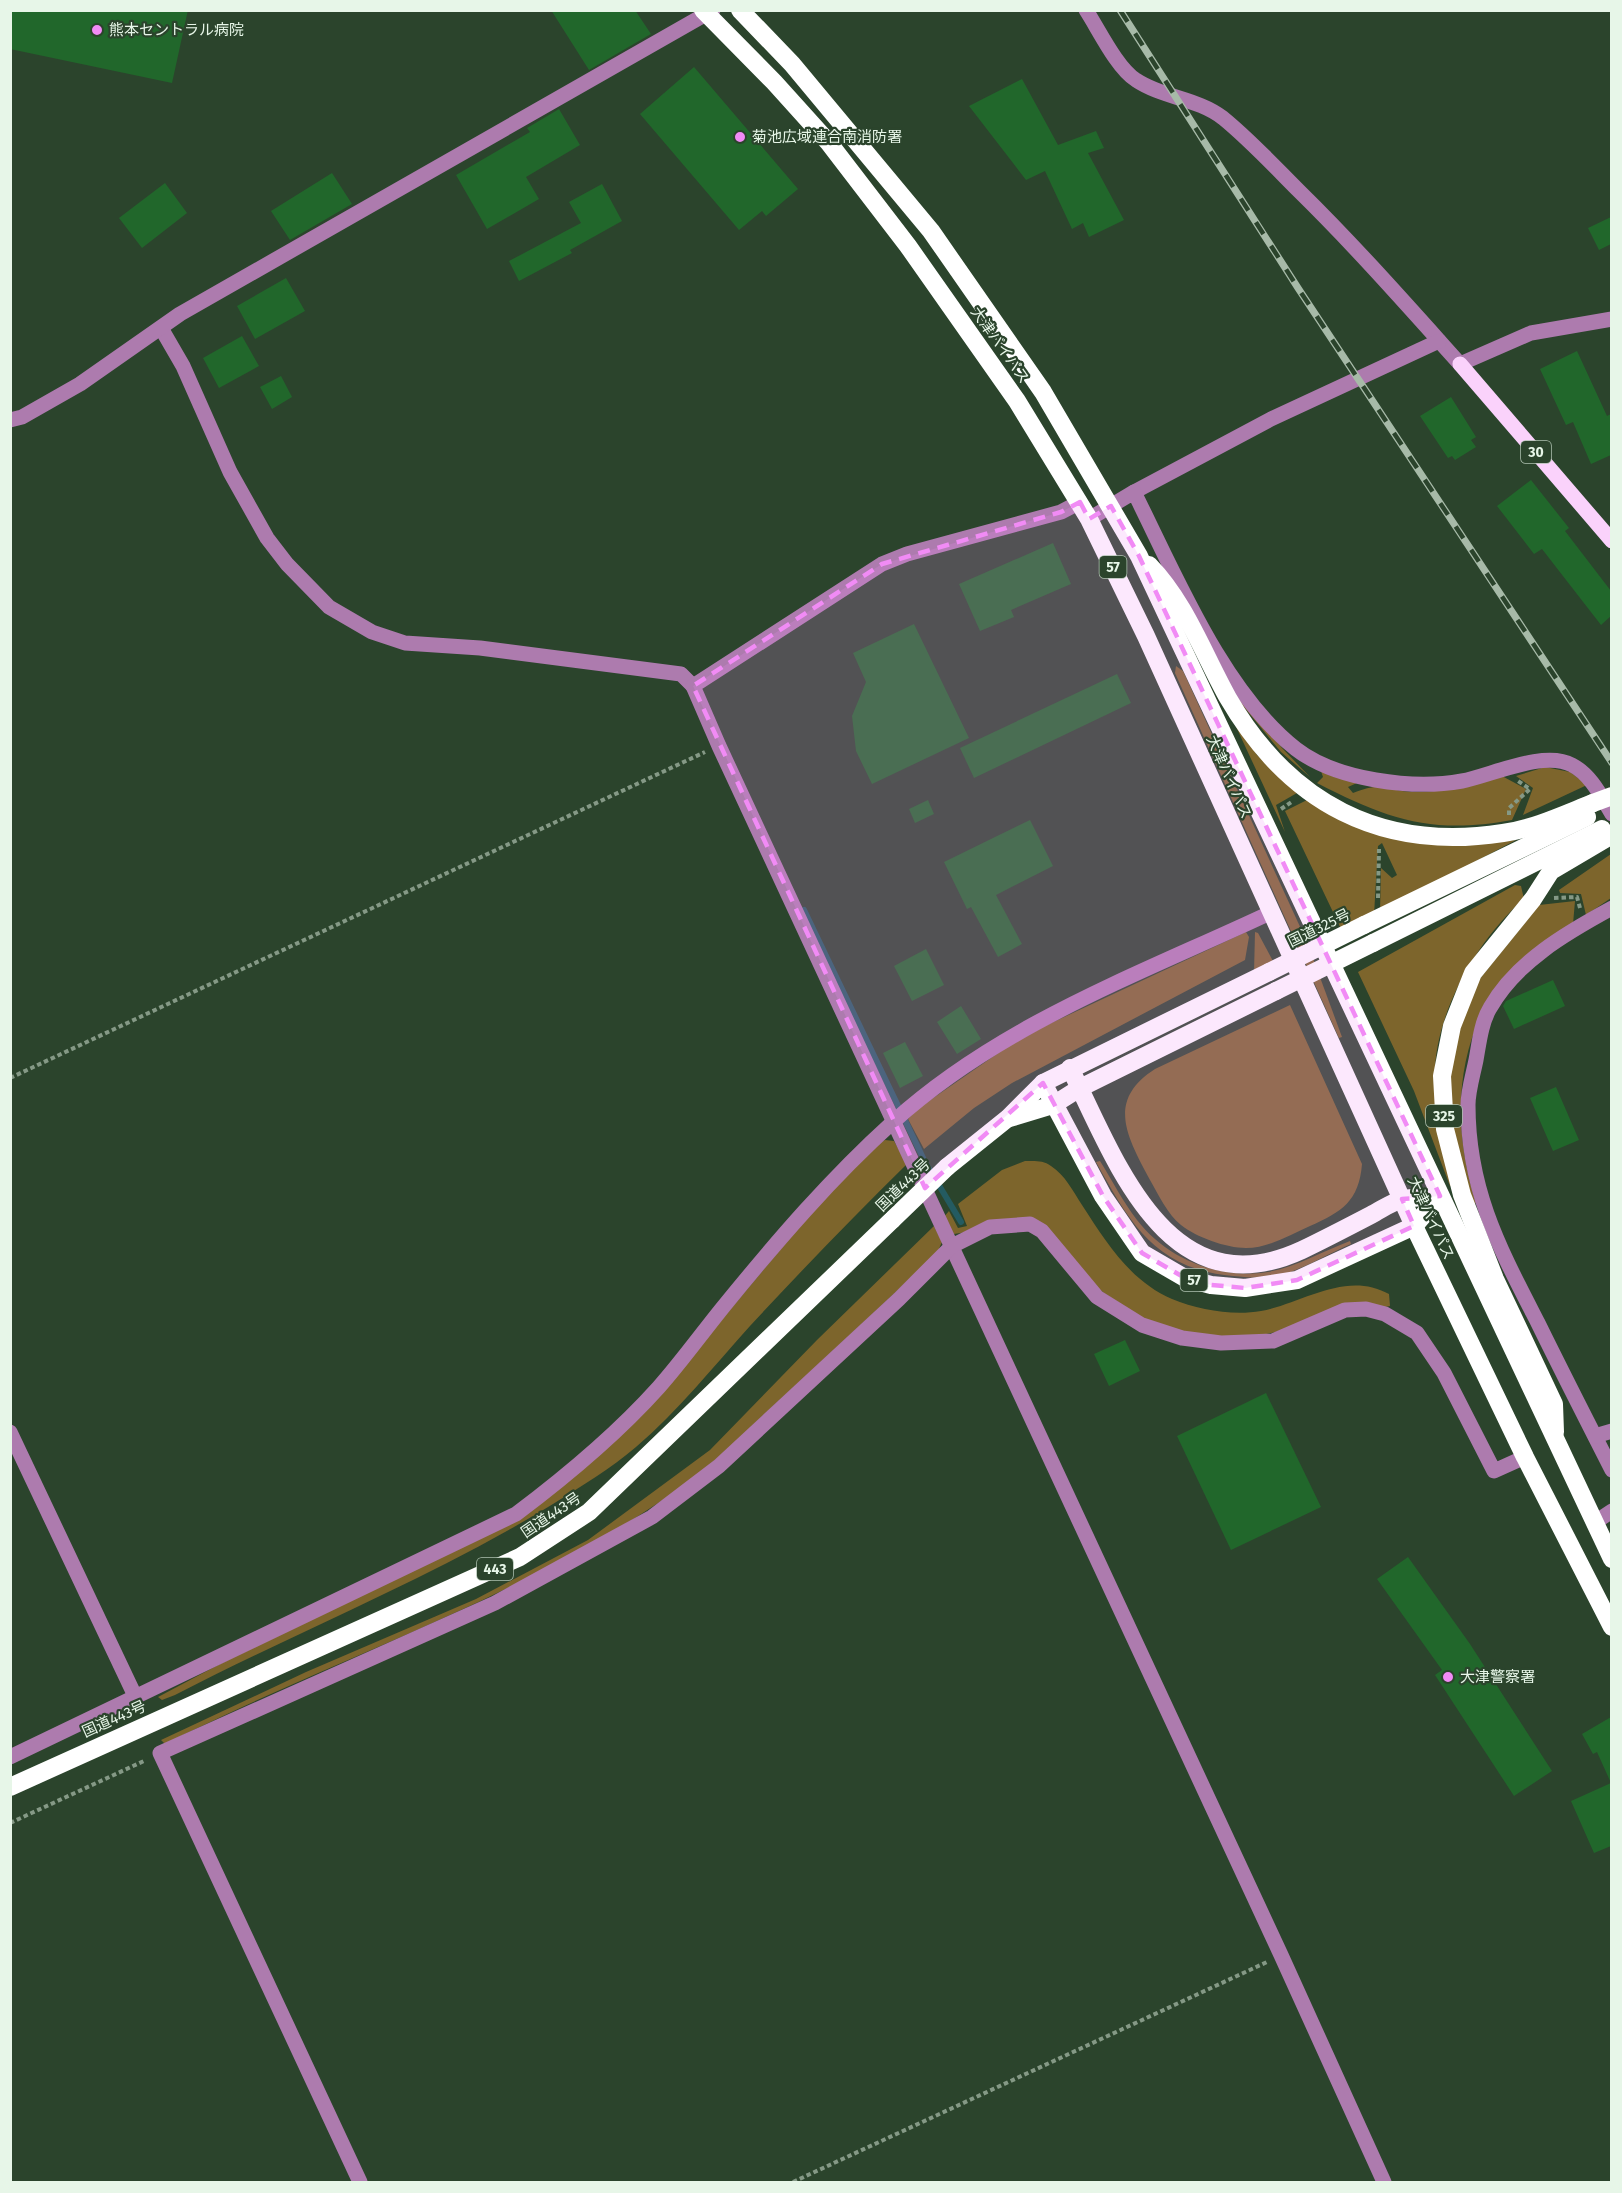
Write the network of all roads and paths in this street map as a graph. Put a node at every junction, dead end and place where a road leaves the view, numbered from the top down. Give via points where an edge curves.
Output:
1 (740, 10) edge
2 (1086, 10) edge
3 (708, 12) edge
4 (1611, 319) edge
5 (161, 328) junction
6 (1439, 341) junction
7 (1460, 364) junction
8 (10, 420) edge
9 (1134, 492) junction
10 (1080, 502) junction
11 (1111, 506) junction
12 (1089, 519) junction
13 (1611, 541) edge
14 (1139, 556) junction
15 (693, 686) junction
16 (718, 746) junction
17 (1503, 771) junction
18 (1611, 796) edge
19 (1302, 797) dead end
20 (1283, 815) dead end
21 (1519, 816) dead end
22 (1607, 820) edge
23 (1379, 849) dead end
24 (1555, 890) dead end
25 (1378, 899) dead end
26 (1611, 908) edge
27 (1270, 913) junction
28 (1583, 924) junction
29 (1070, 1068) junction
30 (10, 1078) edge
31 (1043, 1083) junction
32 (1080, 1088) junction
33 (1053, 1105) junction
34 (1008, 1118) junction
35 (894, 1121) junction
36 (1440, 1196) junction
37 (1402, 1199) junction
38 (1414, 1226) junction
39 (952, 1246) junction
40 (1611, 1431) edge
41 (10, 1432) edge
42 (1594, 1436) junction
43 (1555, 1440) junction
44 (1525, 1457) junction
45 (1611, 1470) edge
46 (1611, 1511) edge
47 (1594, 1523) junction
48 (1611, 1559) edge
49 (1611, 1627) edge
50 (136, 1698) junction
51 (160, 1754) junction
52 (10, 1757) edge
53 (10, 1787) edge
54 (10, 1823) edge
55 (1281, 1955) junction
56 (360, 2182) edge
57 (793, 2182) edge
58 (1384, 2182) edge

1 - 11 highway, 大津バイパス / 57 via 792,64 932,231 1043,392
2 - 6 street via 1135,80 1186,98 1221,117 1332,224
3 - 5 street
3 - 10 highway, 大津バイパス / 57 via 829,143 894,227 1017,401
4 - 7 street via 1531,333
5 - 8 street via 80,384
5 - 15 street via 183,366 230,472 267,538 329,607 372,632 405,643 480,648 681,674
6 - 7 street
6 - 9 street via 1271,418
7 - 13 main road, 30
9 - 11 street
9 - 17 street via 1218,653 1248,699 1296,749 1352,774 1410,786 1461,781
10 - 12 highway, 大津バイパス / 57
10 - 15 street via 1060,512 882,564
11 - 12 street
11 - 14 highway, 大津バイパス / 57
12 - 27 highway, 大津バイパス / 57
14 - 22 highway, 57 via 1169,586 1254,740 1289,778 1328,806 1406,834 1454,837
14 - 36 highway, 大津バイパス / 57
15 - 16 street
16 - 30 path
16 - 35 street
17 - 21 path via 1530,789 1509,808 1508,819
17 - 22 street via 1539,760 1571,764 1588,777
18 - 22 highway, 57, bridge
19 - 20 path via 1280,808
22 - 29 highway, 国道325号, bridge via 1364,925
22 - 32 highway, bridge via 1373,943
22 - 43 highway, 325 via 1551,871 1473,973 1452,1026 1442,1076 1445,1129 1462,1195 1495,1279 1554,1404
23 - 25 path
24 - 28 path via 1550,896 1577,897
26 - 28 street
27 - 35 street via 1043,1018 987,1049
27 - 37 highway, 大津バイパス / 57
28 - 42 street via 1532,959 1489,1009 1468,1103 1474,1173 1484,1210
29 - 31 highway, 国道325号
29 - 32 highway, 57
31 - 33 highway, 57
31 - 34 highway, 国道443号 / 443
32 - 33 highway, 国道443号 / 443
32 - 37 highway, 57 via 1129,1185 1168,1235 1196,1254 1237,1266 1274,1260
33 - 34 highway, 国道443号 / 443
33 - 38 highway, 57 via 1102,1196 1142,1253 1185,1278 1234,1287 1297,1280
34 - 53 highway, 国道443号 / 443, bridge via 947,1167 589,1512 520,1557
35 - 39 street
35 - 50 street via 798,1217 660,1385 570,1474 516,1514 474,1537
36 - 37 highway, 57
36 - 38 highway, 57
36 - 43 highway, 大津バイパス / 57
37 - 38 highway, 大津バイパス / 57
38 - 44 highway, 大津バイパス / 57
39 - 44 street via 990,1227 1030,1224 1042,1231 1098,1297 1142,1325 1199,1341 1274,1341 1345,1310 1366,1309 1385,1314 1417,1334 1428,1349 1494,1471
39 - 51 street via 719,1466 652,1517 495,1603
39 - 55 street
40 - 42 street
41 - 50 street
42 - 45 street
43 - 47 highway, 大津バイパス / 57
44 - 49 highway, 大津バイパス / 57
46 - 47 street
47 - 48 highway, 大津バイパス / 57
50 - 52 street
51 - 54 path
51 - 56 street
55 - 57 path
55 - 58 street

